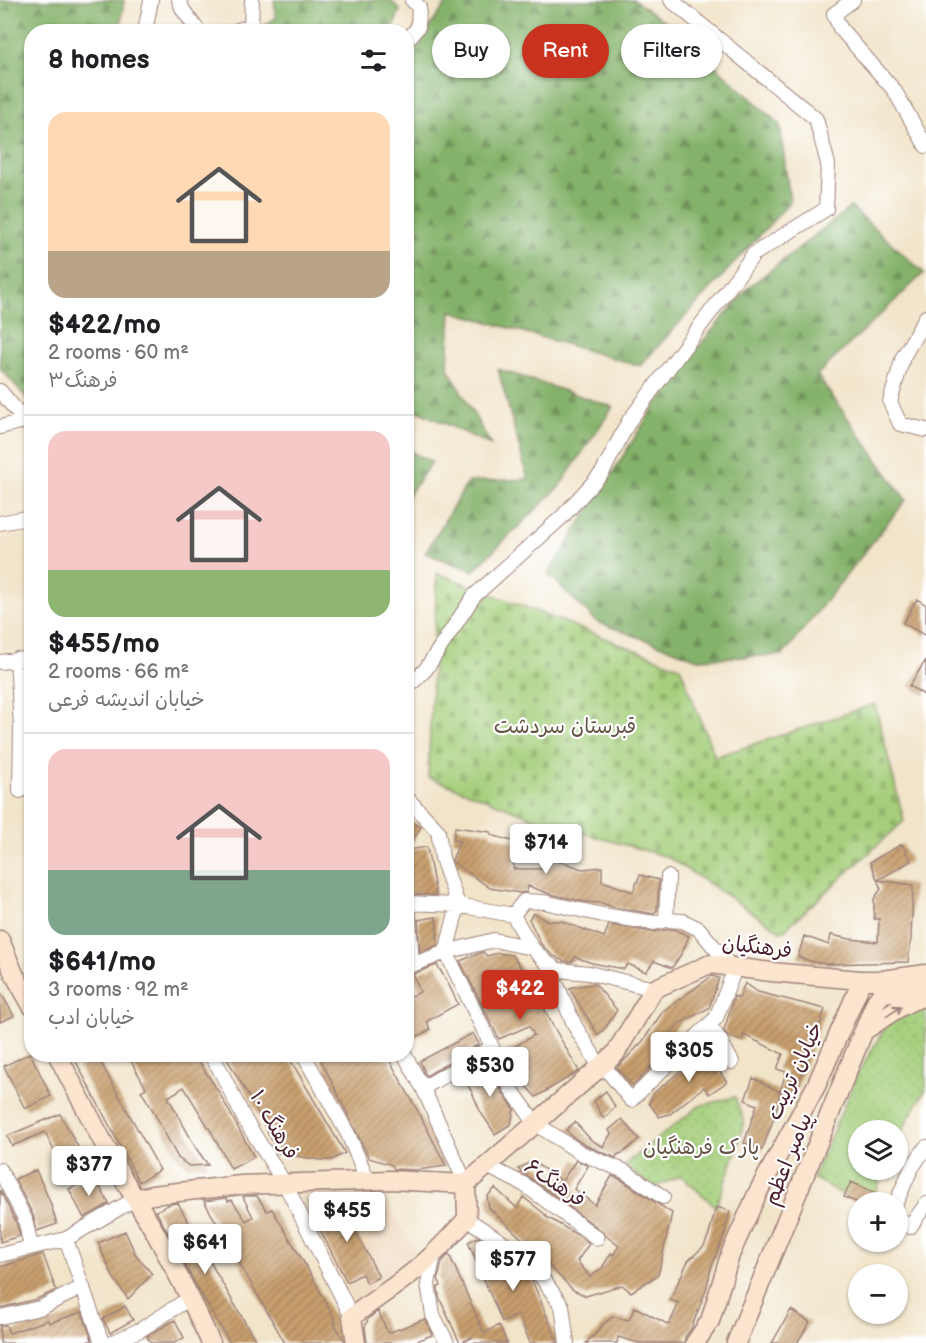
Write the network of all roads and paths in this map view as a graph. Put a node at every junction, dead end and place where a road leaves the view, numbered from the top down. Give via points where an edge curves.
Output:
1 (151, 0) edge
2 (179, 0) edge
3 (252, 0) edge
4 (412, 0) edge
5 (671, 0) edge
6 (853, 0) edge
7 (146, 24) edge
8 (193, 24) edge
9 (251, 24) edge
10 (414, 32) edge
11 (926, 146) edge
12 (926, 317) edge
13 (0, 391) edge
14 (24, 420) edge
15 (24, 425) edge
16 (0, 427) edge
17 (926, 430) edge
18 (24, 519) edge
19 (0, 524) edge
20 (24, 658) edge
21 (0, 662) edge
22 (414, 681) edge
23 (20, 791) dead end
24 (414, 805) edge
25 (668, 877) dead end
26 (414, 903) edge
27 (458, 905) junction
28 (513, 915) junction
29 (666, 920) junction
30 (0, 940) edge
31 (532, 948) junction
32 (446, 952) junction
33 (414, 963) edge
34 (547, 963) junction
35 (733, 967) junction
36 (926, 975) edge
37 (859, 985) junction
38 (926, 987) edge
39 (654, 989) junction
40 (24, 992) edge
41 (881, 992) junction
42 (926, 996) edge
43 (709, 1025) junction
44 (864, 1031) junction
45 (492, 1047) junction
46 (61, 1062) edge
47 (215, 1062) edge
48 (308, 1062) edge
49 (408, 1062) edge
50 (732, 1062) dead end
51 (601, 1066) junction
52 (423, 1088) junction
53 (536, 1124) junction
54 (926, 1147) edge
55 (487, 1166) junction
56 (0, 1170) edge
57 (368, 1181) junction
58 (285, 1184) junction
59 (466, 1184) junction
60 (901, 1192) edge
61 (663, 1197) dead end
62 (135, 1199) junction
63 (926, 1204) edge
64 (466, 1219) junction
65 (908, 1225) edge
66 (597, 1238) dead end
67 (66, 1239) junction
68 (31, 1247) junction
69 (434, 1254) junction
70 (0, 1255) edge
71 (83, 1287) junction
72 (190, 1298) junction
73 (0, 1317) edge
74 (352, 1317) junction
75 (117, 1342) edge
76 (102, 1343) edge
77 (211, 1343) edge
78 (356, 1343) edge
79 (447, 1343) edge
80 (567, 1343) edge
81 (694, 1343) edge
82 (736, 1343) edge

1 - 7 street
2 - 8 street
3 - 9 street
4 - 10 street via 419,7
5 - 22 street via 816,119 828,164 826,209 754,254 629,421 602,473 562,517 474,596
6 - 11 street via 834,14 840,28 894,90
12 - 17 street via 903,357 890,402 900,424
13 - 14 street
15 - 16 street
18 - 19 street
20 - 21 street
20 - 23 street
24 - 27 street via 438,831 442,858
25 - 29 street
26 - 27 street
27 - 28 street
27 - 32 street
28 - 29 street via 524,901 654,923
28 - 31 street
29 - 35 street via 683,921 699,929
30 - 40 street
31 - 32 street via 494,940
31 - 34 street
32 - 33 street
32 - 45 street
34 - 39 street via 558,970 589,973
34 - 51 street via 575,1026
35 - 37 street, فرهنگیان
35 - 39 street, فرهنگیان via 710,964
35 - 43 street via 716,1018
36 - 41 street
37 - 41 street
37 - 81 street, خیابان تربیت via 816,1086 758,1192 730,1255 710,1321
38 - 41 street
39 - 51 street via 615,1054
41 - 44 street, پیامبر اعظم
44 -> 42 street via 900,1007
43 - 50 street
43 - 51 street via 631,1100
44 - 82 street, پیامبر اعظم
45 - 52 street
45 - 53 street via 511,1089
46 - 62 street
47 - 58 street, فرهنگ ۱۰
48 - 57 street via 348,1134
49 - 52 street
51 - 53 street
52 - 59 street
53 - 55 street
53 - 61 street via 580,1153 624,1171
54 - 60 street
55 - 59 street
55 - 66 street, فرهنگ۶ via 525,1185
56 - 68 street via 25,1220
57 - 58 street
57 - 59 street
58 - 62 street via 241,1185
58 - 74 street, فرهنگ ۱۰
59 - 64 street
62 - 67 street
62 - 72 street
63 - 65 street
64 - 69 street
64 - 80 street via 535,1268 562,1306
67 - 68 street
67 - 71 street
68 - 70 street
69 - 74 street
69 - 79 street via 428,1284 433,1315
71 - 73 street via 40,1308
71 - 76 street
72 - 75 street
72 - 77 street
74 - 78 street

